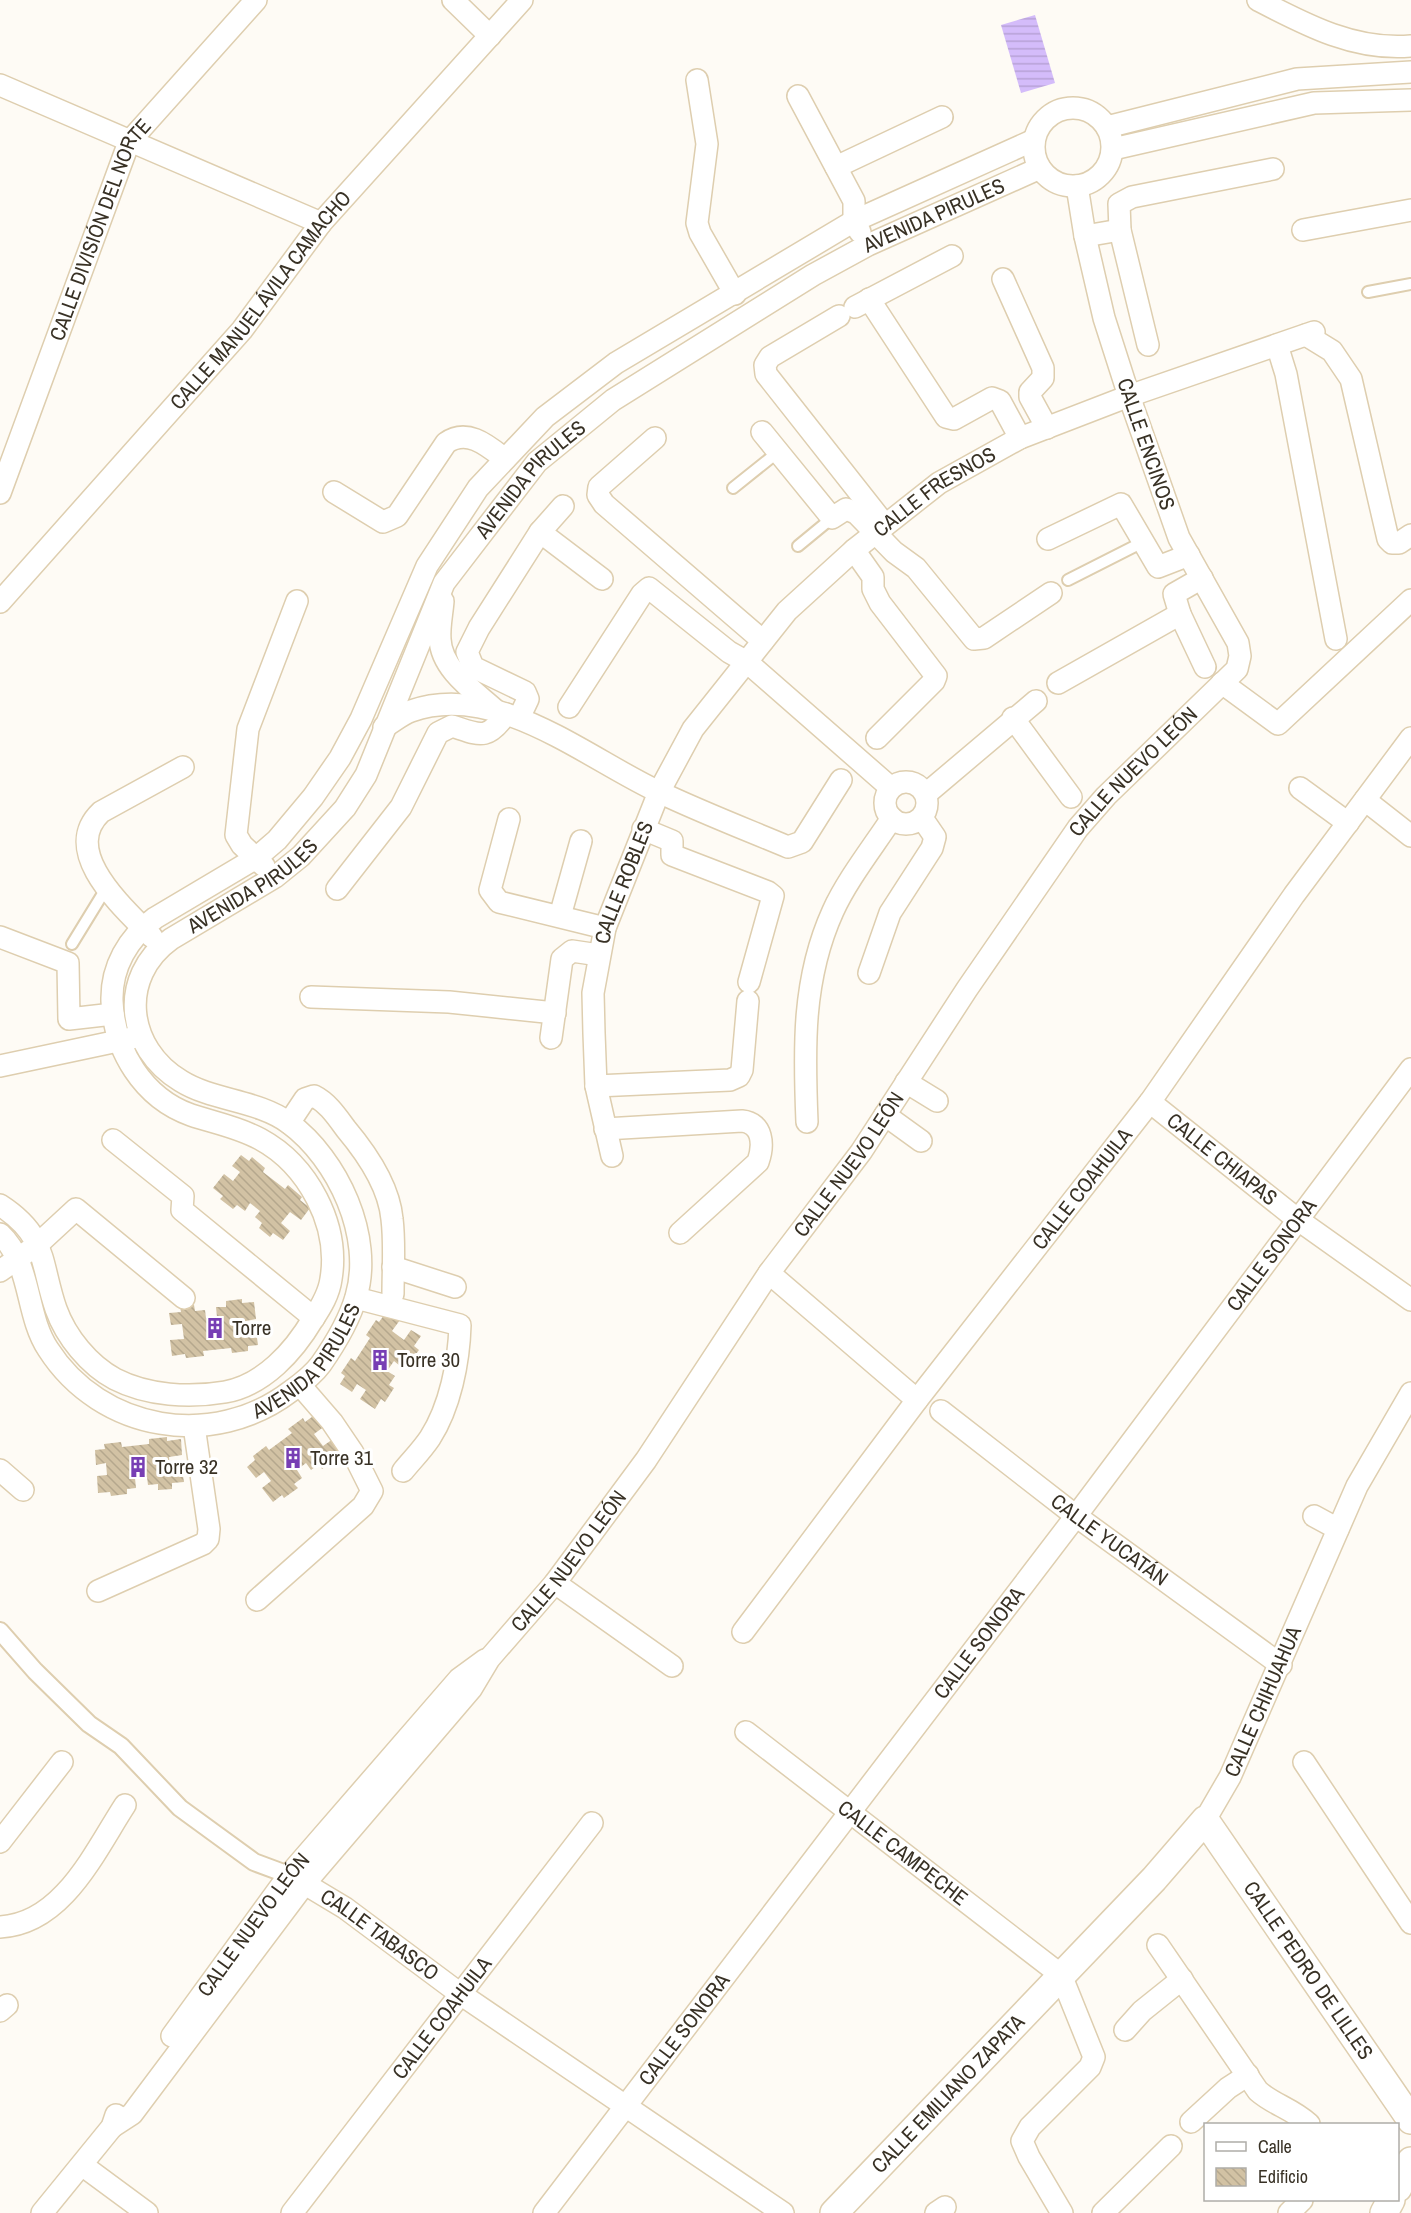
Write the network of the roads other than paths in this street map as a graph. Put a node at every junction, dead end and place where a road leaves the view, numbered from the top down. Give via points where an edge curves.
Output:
1 (256, 0) edge
2 (453, 0) edge
3 (522, 0) edge
4 (1258, 0) edge
5 (490, 36) junction
6 (1411, 46) edge
7 (1411, 72) edge
8 (697, 80) dead end
9 (0, 85) edge
10 (798, 96) dead end
11 (1411, 100) edge
12 (942, 117) dead end
13 (1107, 127) junction
14 (1034, 140) junction
15 (129, 142) junction
16 (1113, 149) junction
17 (836, 167) junction
18 (1040, 168) junction
19 (1273, 169) dead end
20 (1077, 186) junction
21 (1411, 210) edge
22 (854, 221) junction
23 (321, 223) junction
24 (1120, 230) junction
25 (1304, 230) dead end
26 (1084, 236) junction
27 (868, 245) junction
28 (952, 256) dead end
29 (1003, 279) dead end
30 (1411, 284) edge
31 (1368, 292) dead end
32 (735, 294) junction
33 (854, 307) junction
34 (1148, 345) dead end
35 (1277, 345) junction
36 (1129, 396) junction
37 (1047, 428) junction
38 (762, 432) dead end
39 (656, 438) dead end
40 (1020, 438) junction
41 (778, 452) junction
42 (505, 459) junction
43 (733, 488) dead end
44 (334, 492) dead end
45 (0, 493) edge
46 (563, 506) dead end
47 (832, 518) junction
48 (881, 529) junction
49 (540, 532) junction
50 (1411, 535) edge
51 (1048, 539) dead end
52 (1143, 542) junction
53 (798, 546) dead end
54 (854, 550) junction
55 (1189, 555) junction
56 (1202, 578) junction
57 (602, 579) dead end
58 (1068, 580) dead end
59 (444, 583) junction
60 (1051, 593) dead end
61 (1411, 600) edge
62 (0, 602) edge
63 (297, 602) dead end
64 (1180, 614) junction
65 (1336, 639) dead end
66 (763, 641) junction
67 (747, 662) junction
68 (1204, 667) dead end
69 (1058, 683) dead end
70 (1222, 683) junction
71 (1036, 701) dead end
72 (569, 707) dead end
73 (506, 714) junction
74 (1013, 718) junction
75 (384, 727) junction
76 (877, 738) dead end
77 (1411, 738) edge
78 (183, 767) dead end
79 (841, 780) dead end
80 (891, 788) junction
81 (1300, 788) dead end
82 (658, 792) junction
83 (926, 794) junction
84 (1071, 796) dead end
85 (1365, 800) junction
86 (892, 818) junction
87 (922, 818) junction
88 (509, 819) dead end
89 (1348, 822) junction
90 (643, 829) junction
91 (1411, 836) edge
92 (581, 841) dead end
93 (256, 858) junction
94 (275, 877) junction
95 (107, 887) junction
96 (337, 889) dead end
97 (560, 916) junction
98 (142, 927) junction
99 (605, 928) junction
100 (0, 937) edge
101 (72, 945) dead end
102 (161, 946) junction
103 (599, 956) junction
104 (869, 972) dead end
105 (311, 997) dead end
106 (555, 1013) junction
107 (113, 1014) junction
108 (141, 1036) junction
109 (551, 1038) dead end
110 (118, 1040) junction
111 (0, 1066) edge
112 (1411, 1069) edge
113 (906, 1082) junction
114 (596, 1086) junction
115 (937, 1101) dead end
116 (1150, 1102) junction
117 (885, 1115) junction
118 (289, 1122) junction
119 (807, 1122) dead end
120 (605, 1130) junction
121 (113, 1140) dead end
122 (921, 1141) dead end
123 (612, 1156) dead end
124 (0, 1205) edge
125 (1297, 1219) junction
126 (680, 1233) dead end
127 (0, 1234) edge
128 (37, 1245) junction
129 (18, 1259) junction
130 (393, 1267) junction
131 (0, 1271) edge
132 (769, 1272) junction
133 (455, 1287) dead end
134 (393, 1294) dead end
135 (184, 1298) dead end
136 (356, 1298) junction
137 (1411, 1300) edge
138 (314, 1318) junction
139 (297, 1346) junction
140 (319, 1367) junction
141 (300, 1385) junction
142 (1411, 1393) edge
143 (917, 1400) junction
144 (941, 1411) dead end
145 (194, 1426) junction
146 (0, 1470) edge
147 (403, 1471) dead end
148 (23, 1490) dead end
149 (1076, 1516) junction
150 (1314, 1516) dead end
151 (1338, 1529) junction
152 (555, 1583) junction
153 (98, 1592) dead end
154 (257, 1600) dead end
155 (0, 1631) edge
156 (743, 1632) dead end
157 (1281, 1665) junction
158 (672, 1666) dead end
159 (746, 1732) dead end
160 (62, 1762) dead end
161 (1304, 1762) dead end
162 (125, 1805) dead end
163 (851, 1810) junction
164 (1206, 1820) junction
165 (592, 1823) dead end
166 (0, 1842) edge
167 (297, 1879) junction
168 (1411, 1923) edge
169 (0, 1926) edge
170 (1158, 1945) dead end
171 (1060, 1975) junction
172 (1182, 1979) junction
173 (459, 1992) junction
174 (1125, 2030) dead end
175 (1248, 2075) junction
176 (624, 2106) junction
177 (1411, 2120) edge
178 (1191, 2122) dead end
179 (1308, 2123) edge
180 (1171, 2146) dead end
181 (1411, 2161) edge
182 (82, 2165) junction
183 (1399, 2186) edge
184 (42, 2213) edge
185 (147, 2213) edge
186 (292, 2213) edge
187 (544, 2213) edge
188 (783, 2213) edge
189 (834, 2213) edge
190 (1062, 2213) edge
191 (1103, 2213) edge

1 - 15 street, CALLE DIVISIÓN DEL NORTE
2 - 5 street
3 - 5 street, CALLE MANUEL ÁVILA CAMACHO
4 - 6 street via 1346,40
5 - 23 street, CALLE MANUEL ÁVILA CAMACHO
7 - 13 street via 1297,80
8 - 32 street via 707,144 697,223
9 - 15 street
10 - 17 street
11 - 16 street via 1314,103
12 - 17 street
13 - 14 street via 1086,109 1059,109 1047,117
13 - 16 street
14 - 18 street
14 - 22 street, AVENIDA PIRULES
15 - 23 street
15 - 45 street, CALLE DIVISIÓN DEL NORTE
16 - 20 street via 1105,170
17 - 22 street via 854,201
18 - 20 street via 1056,182
18 - 27 street, AVENIDA PIRULES
19 - 24 street via 1123,200 1118,210
20 - 26 street, CALLE ENCINOS
21 - 25 street
22 - 27 street
22 - 32 street, AVENIDA PIRULES
23 - 62 street, CALLE MANUEL ÁVILA CAMACHO via 242,330
24 - 26 street
24 - 34 street
26 - 36 street, CALLE ENCINOS
27 - 59 street, AVENIDA PIRULES via 813,275 614,400 537,462
28 - 33 street
29 - 37 street via 1044,372 1030,397
30 - 31 lane
32 - 42 street, AVENIDA PIRULES via 616,363 545,417
33 - 40 street via 946,417 954,418 996,398
33 - 48 street via 770,357 765,365 766,374
35 - 36 street, CALLE FRESNOS
35 - 50 street, CALLE FRESNOS via 1310,334 1332,351 1351,379 1388,539 1399,543
35 - 65 street via 1286,374
36 - 37 street, CALLE FRESNOS
36 - 55 street, CALLE ENCINOS via 1179,538
37 - 40 street, CALLE FRESNOS
38 - 41 street
39 - 66 street via 599,487 598,495
40 - 48 street, CALLE FRESNOS via 939,483
41 - 43 lane
41 - 47 street
42 - 44 street via 467,436 456,436 446,443 391,520 383,522
42 - 93 street, AVENIDA PIRULES via 478,488 427,566 361,719 340,758 284,832
46 - 49 street
47 - 48 street via 846,509
47 - 53 lane
48 - 54 street, CALLE FRESNOS
48 - 60 street via 894,552 916,568 974,639 979,640
49 - 57 street
49 - 73 street via 478,628 467,652 473,668 525,692 528,699
51 - 52 street via 1121,504
52 - 55 street via 1158,567
52 - 58 lane
54 - 66 street, CALLE FRESNOS via 787,611
54 - 76 street via 873,577 873,589 880,603 936,676
55 - 56 street, CALLE ENCINOS
56 - 64 street via 1174,594
56 - 70 street, CALLE ENCINOS via 1240,649 1237,669
59 - 73 street via 440,641 447,662 463,681
59 - 75 street, AVENIDA PIRULES
61 - 70 street via 1278,724
63 - 93 street via 248,729 236,835
64 - 68 street
64 - 69 street
66 - 67 street, CALLE FRESNOS
67 - 72 street via 649,588
67 - 80 street
67 - 82 street, CALLE FRESNOS via 693,729
70 - 113 street, CALLE NUEVO LEÓN via 1078,828
71 - 74 street
73 - 75 street via 461,704 438,704 410,711
73 - 82 street
73 - 96 street via 491,732 480,735 452,726 438,733 401,807
74 - 83 street
74 - 84 street
75 - 94 street, AVENIDA PIRULES via 366,775 345,808 301,856
77 - 85 street, CALLE COAHUILA
78 - 95 street via 93,820 87,836 87,857
79 - 82 street via 802,842 789,848
80 - 83 street via 906,781
80 - 86 street via 885,803
81 - 89 street
82 - 90 street, CALLE ROBLES
83 - 87 street via 928,802
85 - 89 street, CALLE COAHUILA
85 - 91 street
86 - 87 street via 907,824
86 - 119 street via 833,910 813,968 804,1037
87 - 104 street via 935,837 932,848 890,913
88 - 97 street via 490,890 493,897 499,902
89 - 116 street, CALLE COAHUILA
90 - 99 street, CALLE ROBLES
90 - 114 street via 672,841 672,855 772,896 749,992 742,1070 730,1080
92 - 97 street
93 - 94 street
93 - 98 street, AVENIDA PIRULES
94 - 102 street, AVENIDA PIRULES
95 - 98 street
95 - 101 lane
97 - 99 street
98 - 102 street
98 - 107 street, AVENIDA PIRULES via 117,965
99 - 103 street, CALLE ROBLES
100 - 107 street via 68,963 69,1019
102 - 108 street, AVENIDA PIRULES via 137,982 134,1001
103 - 106 street via 572,951 562,959
103 - 114 street, CALLE ROBLES via 593,993
105 - 106 street via 449,1002
106 - 109 street
107 - 110 street, AVENIDA PIRULES
108 - 110 street
108 - 118 street, AVENIDA PIRULES via 153,1057 182,1082
110 - 111 street
110 - 138 street, AVENIDA PIRULES via 141,1081 168,1103 260,1138 300,1170 324,1217 332,1248 331,1281
112 - 125 street, CALLE SONORA
113 - 115 street
113 - 117 street, CALLE NUEVO LEÓN
114 - 120 street, CALLE ROBLES
116 - 125 street, CALLE CHIAPAS
116 - 143 street, CALLE COAHUILA
117 - 122 street
117 - 132 street, CALLE NUEVO LEÓN
118 - 130 street via 297,1107 314,1096 324,1101 359,1145 385,1192 392,1218
118 - 136 street, AVENIDA PIRULES via 327,1162 351,1204 359,1245
120 - 123 street, CALLE ROBLES
120 - 126 street via 742,1121 757,1128 762,1150 758,1162
121 - 138 street via 183,1196 182,1210
124 - 128 street, AVENIDA PIRULES via 31,1233
125 - 137 street, CALLE CHIAPAS
125 - 149 street, CALLE SONORA
127 - 129 street, AVENIDA PIRULES
128 - 129 street
128 - 135 street via 76,1209
128 - 139 street, AVENIDA PIRULES via 45,1261 56,1309 72,1340 114,1378 139,1388 188,1396 232,1391 253,1382
129 - 131 street
129 - 145 street, AVENIDA PIRULES via 37,1328 78,1384 113,1409 137,1420
130 - 133 street
130 - 134 street
132 - 143 street
132 - 152 street, CALLE NUEVO LEÓN via 646,1460
136 - 140 street, AVENIDA PIRULES via 338,1339
136 - 147 street via 460,1325 447,1402 430,1437
138 - 139 street, AVENIDA PIRULES
139 - 140 street
140 - 141 street, AVENIDA PIRULES
141 - 145 street, AVENIDA PIRULES via 273,1405 243,1418
141 - 154 street via 332,1422 372,1491 363,1506
142 - 151 street, CALLE CHIHUAHUA via 1374,1453
143 - 156 street, CALLE COAHUILA
144 - 149 street, CALLE YUCATÁN
145 - 153 street via 208,1539
146 - 148 street
149 - 157 street, CALLE YUCATÁN
149 - 163 street, CALLE SONORA
150 - 151 street
151 - 157 street, CALLE CHIHUAHUA
152 - 158 street
152 - 167 street, CALLE NUEVO LEÓN via 489,1659 471,1689
155 - 167 street, CALLE TABASCO via 35,1671 89,1724 121,1746 180,1808 254,1862
157 - 164 street, CALLE CHIHUAHUA
159 - 163 street, CALLE CAMPECHE
160 - 166 street
161 - 168 street
162 - 169 street via 67,1892 40,1914 14,1926
163 - 171 street, CALLE CAMPECHE
163 - 176 street, CALLE SONORA
164 - 171 street, CALLE CHIHUAHUA
164 - 177 street, CALLE PEDRO DE LILLES
165 - 173 street, CALLE COAHUILA
167 - 173 street, CALLE TABASCO
167 - 182 street, CALLE NUEVO LEÓN via 132,2114 111,2127
170 - 172 street
171 - 189 street, CALLE EMILIANO ZAPATA
171 - 190 street via 1094,2057 1090,2067 1030,2127 1022,2141
172 - 174 street via 1148,2005
172 - 175 street
173 - 176 street, CALLE TABASCO
173 - 186 street, CALLE COAHUILA
175 - 178 street via 1215,2098
175 - 179 street via 1268,2100 1288,2107
176 - 187 street, CALLE SONORA
176 - 188 street, CALLE TABASCO
180 - 191 street
181 - 183 street
182 - 184 street, CALLE NUEVO LEÓN
182 - 185 street

